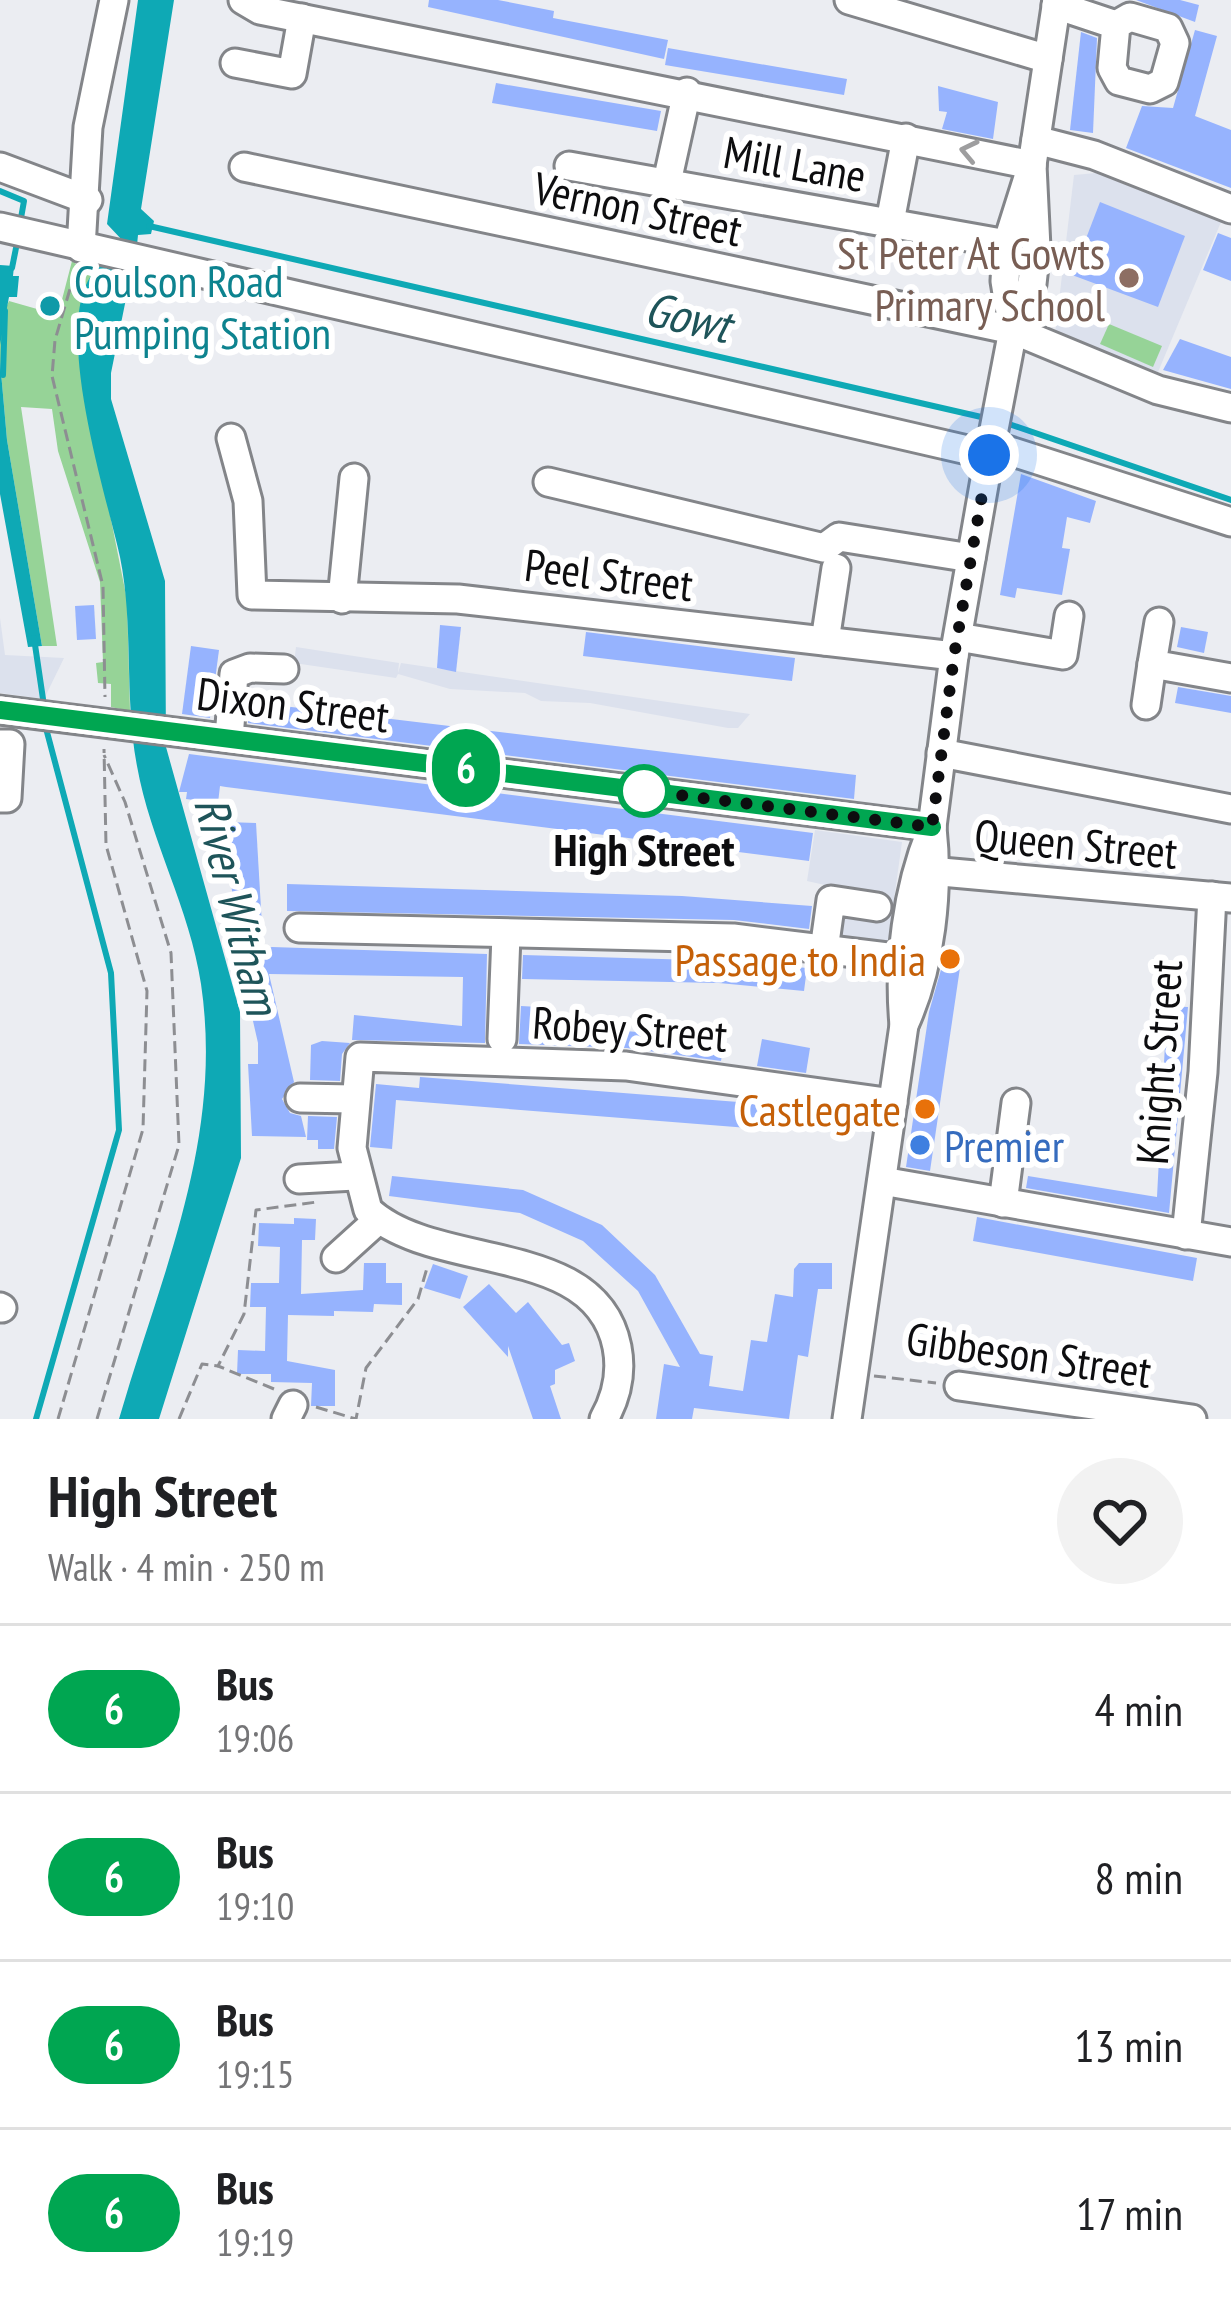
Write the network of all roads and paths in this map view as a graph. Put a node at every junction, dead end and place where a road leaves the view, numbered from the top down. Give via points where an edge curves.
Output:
1 (114, 0) edge
2 (243, 0) edge
3 (849, 0) edge
4 (1057, 3) edge
5 (302, 18) junction
6 (1116, 25) dead end
7 (1048, 59) junction
8 (235, 63) dead end
9 (687, 92) junction
10 (906, 138) junction
11 (1034, 152) junction
12 (569, 166) dead end
13 (0, 167) edge
14 (244, 167) dead end
15 (667, 182) junction
16 (88, 193) junction
17 (1231, 209) edge
18 (890, 222) junction
19 (0, 227) edge
20 (1007, 244) junction
21 (81, 248) junction
22 (1013, 330) junction
23 (1231, 408) edge
24 (232, 438) dead end
25 (991, 446) junction
26 (354, 478) dead end
27 (548, 482) dead end
28 (1231, 521) edge
29 (971, 558) junction
30 (836, 568) dead end
31 (342, 599) junction
32 (1069, 616) dead end
33 (1159, 622) dead end
34 (825, 641) junction
35 (956, 646) junction
36 (1152, 664) junction
37 (284, 669) dead end
38 (1231, 678) edge
39 (1146, 705) dead end
40 (0, 710) edge
41 (111, 716) junction
42 (229, 738) junction
43 (0, 743) edge
44 (941, 753) junction
45 (0, 798) edge
46 (1231, 809) edge
47 (932, 827) junction
48 (926, 871) junction
49 (1221, 897) edge
50 (877, 907) dead end
51 (299, 928) dead end
52 (506, 934) junction
53 (824, 950) junction
54 (904, 958) junction
55 (904, 1024) junction
56 (502, 1039) dead end
57 (1217, 1073) edge
58 (300, 1098) dead end
59 (893, 1103) junction
60 (1016, 1103) dead end
61 (353, 1109) junction
62 (355, 1175) junction
63 (299, 1179) dead end
64 (881, 1181) junction
65 (319, 1202) dead end
66 (1003, 1203) junction
67 (378, 1220) junction
68 (1186, 1234) junction
69 (1231, 1242) edge
70 (435, 1244) junction
71 (337, 1258) dead end
72 (218, 1366) junction
73 (854, 1373) junction
74 (958, 1386) joint
75 (292, 1405) edge
76 (58, 1419) edge
77 (97, 1419) edge
78 (179, 1419) edge
79 (604, 1419) edge
80 (847, 1419) edge
81 (1192, 1419) edge

1 - 16 street via 88,127
2 - 5 street
3 - 7 street
4 - 6 street
4 - 7 street
5 - 8 street via 292,74
5 - 9 street
7 - 11 street
9 - 10 street
9 - 15 street
11 -> 10 street
10 - 18 street
11 - 17 street via 1094,155
11 - 20 street
11 - 22 street via 1032,284
12 - 15 street, Mill Lane
13 - 16 street
14 - 22 street, Vernon Street
15 - 18 street, Mill Lane
16 - 21 street
18 - 20 street, Mill Lane
19 - 21 street
20 - 22 street
21 - 25 street
21 - 41 path via 52,376 104,586
22 - 23 street, Vernon Street via 1158,390
22 - 25 street
24 - 31 street, Peel Street via 248,501 252,595
25 - 28 street
25 - 29 street
26 - 31 street
27 - 29 street via 824,548 838,537
29 - 35 street
30 - 34 street
31 - 34 street, Peel Street via 458,599
32 - 35 street, Peel Street via 1063,655
33 - 36 street
34 - 35 street, Peel Street
35 - 44 street
36 - 38 street
36 - 39 street
37 - 42 street via 234,674
40 - 41 street, Dixon Street
41 - 42 street, Dixon Street
42 - 47 street, Dixon Street
43 - 45 street via 10,744 7,798
44 - 46 street
44 - 47 street
47 - 48 street
48 - 49 street, Queen Street
48 - 54 street
48 - 55 street via 919,993
49 - 57 street, Knight Street
50 - 53 street via 831,900
51 - 52 street
52 - 53 street via 733,938
52 - 56 street
53 - 54 street
54 - 55 street
55 - 59 street
57 - 68 street, Knight Street
58 - 61 street
59 - 61 street, Robey Street via 626,1066 360,1057
59 - 64 street
60 - 66 street
61 - 62 street
62 - 63 street
62 - 67 street
64 - 66 street
64 - 73 street
65 - 72 path via 256,1210 244,1314
66 - 68 street
67 - 70 street
67 - 71 street
68 - 69 street
70 - 75 path via 418,1299 366,1368 356,1419
70 - 79 street via 555,1275 591,1298 613,1328 621,1371
72 - 75 path
72 - 78 path via 202,1364
73 - 74 path, Gibbeson Street
73 - 80 street
74 - 81 street, Gibbeson Street
76 - 77 path via 143,1129 147,991 106,845 104,753 171,953 179,1145

